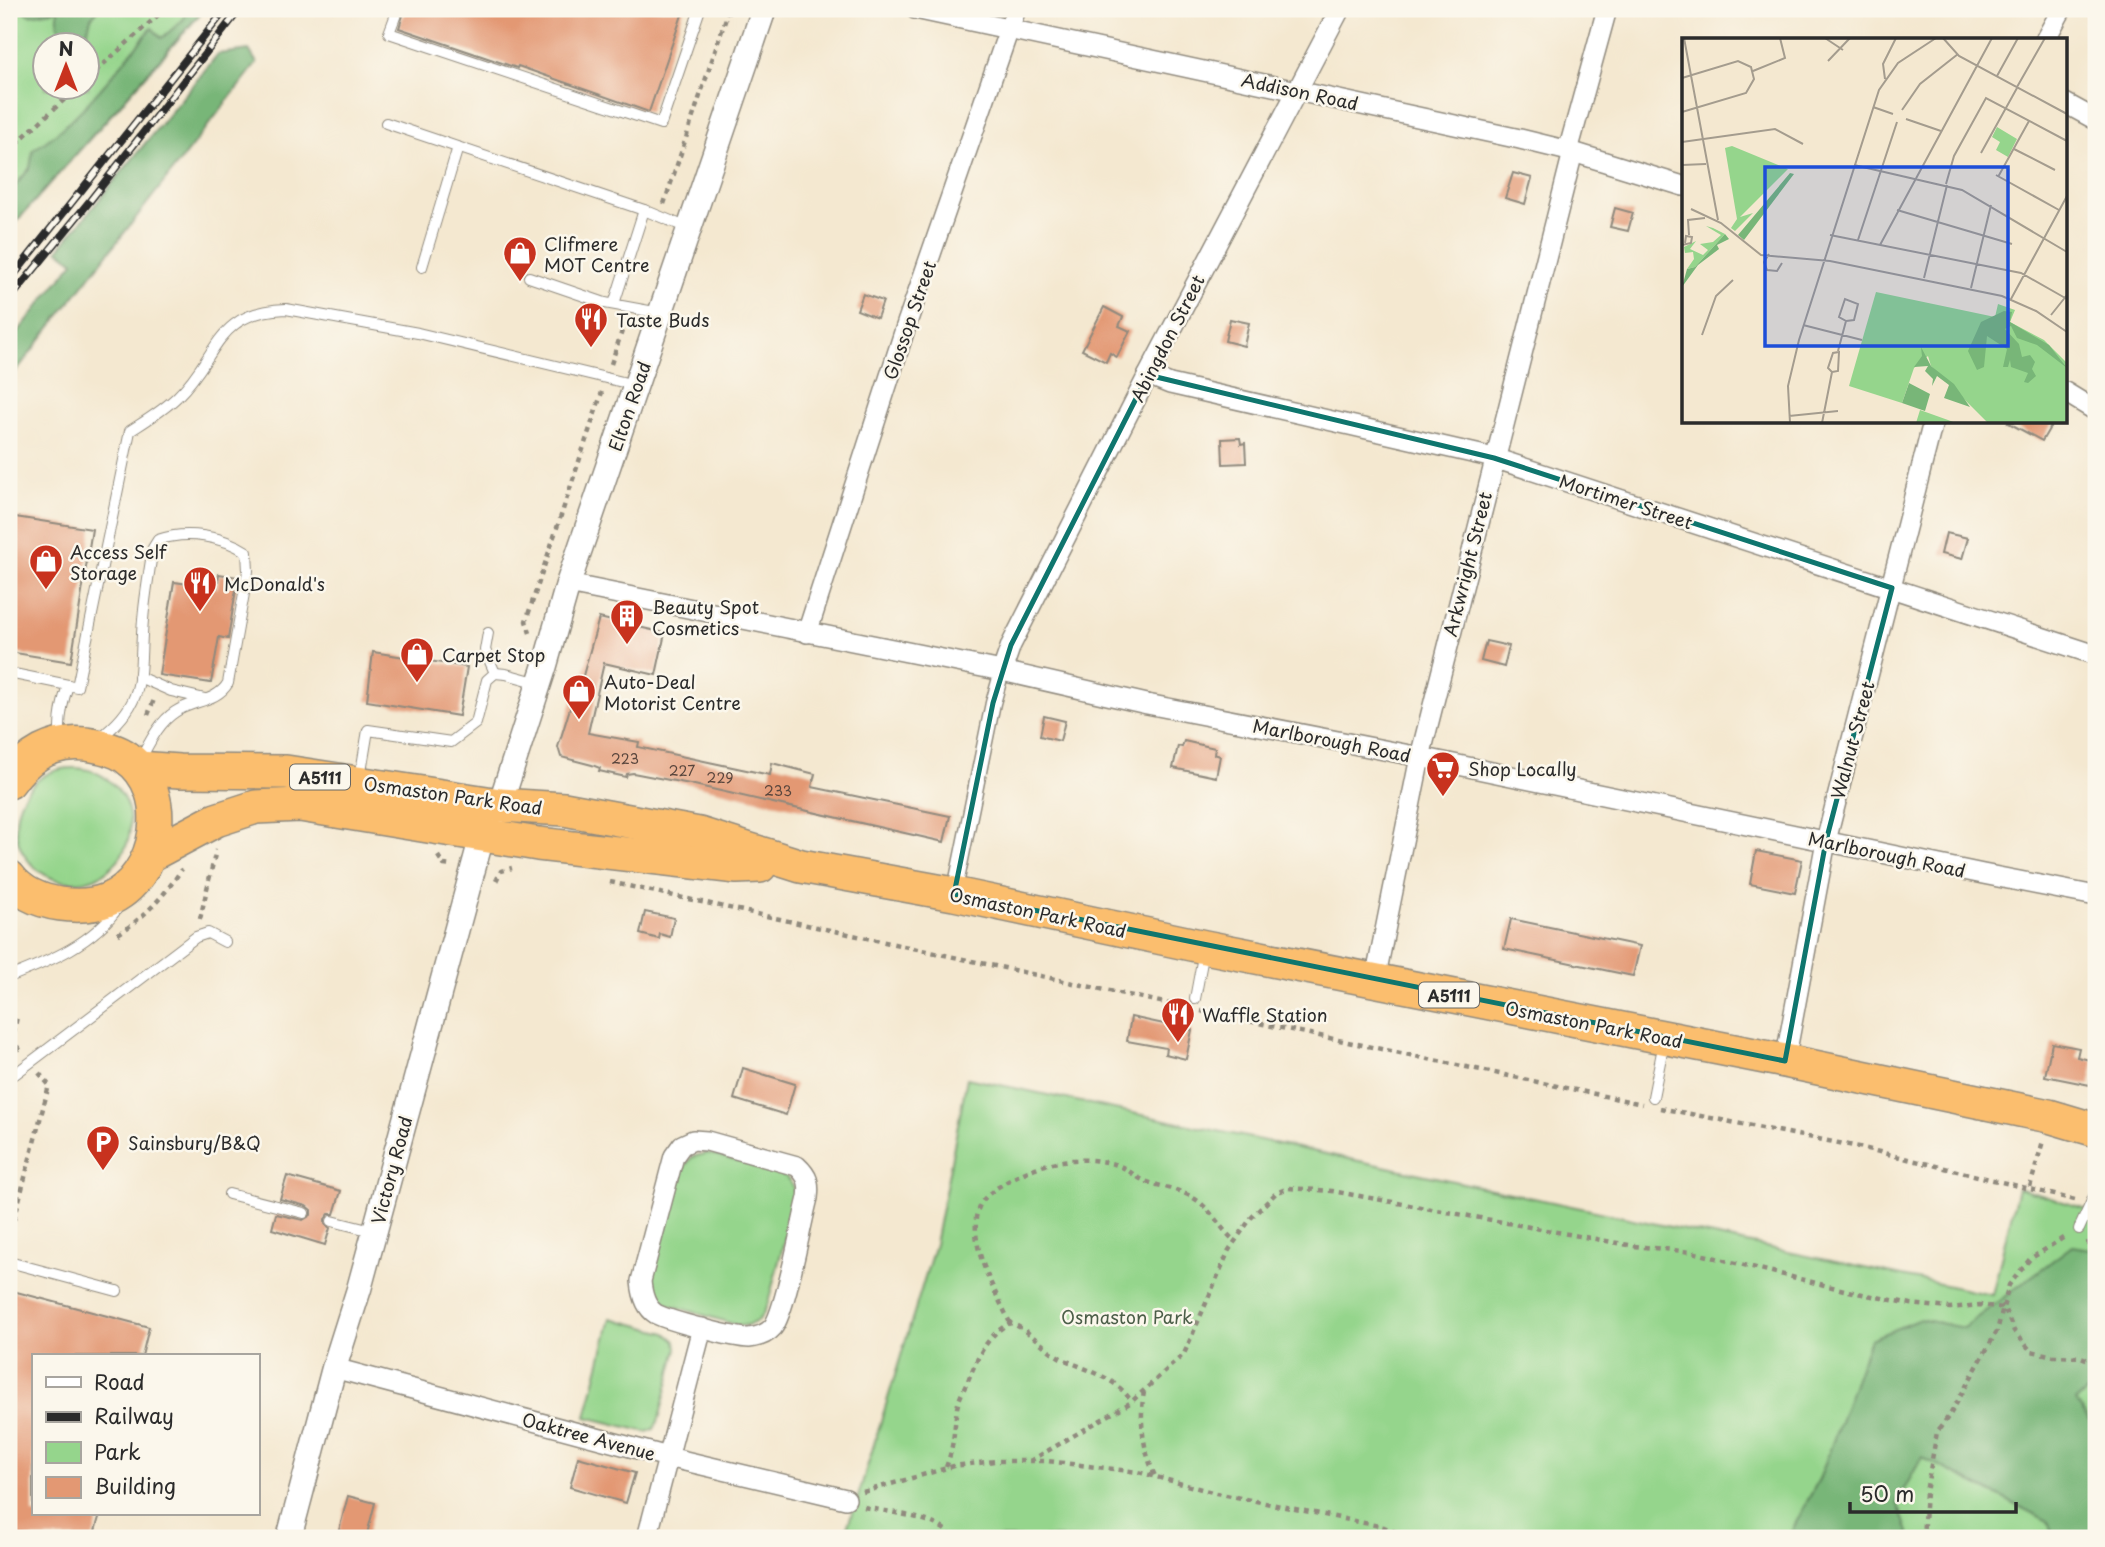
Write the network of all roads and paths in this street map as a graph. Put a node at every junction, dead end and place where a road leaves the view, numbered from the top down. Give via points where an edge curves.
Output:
1 (165, 9) edge
2 (398, 9) edge
3 (700, 9) edge
4 (729, 9) edge
5 (764, 9) edge
6 (915, 9) edge
7 (1016, 9) edge
8 (1340, 9) edge
9 (1606, 9) edge
10 (2062, 9) edge
11 (1009, 30) junction
12 (2046, 38) edge
13 (102, 65) edge
14 (1296, 90) junction
15 (62, 102) edge
16 (2066, 104) edge
17 (2096, 120) edge
18 (386, 122) dead end
19 (458, 147) junction
20 (9, 150) edge
21 (1570, 151) junction
22 (1682, 186) edge
23 (644, 210) junction
24 (659, 218) junction
25 (689, 228) junction
26 (422, 267) dead end
27 (530, 277) dead end
28 (614, 304) junction
29 (630, 307) junction
30 (660, 313) junction
31 (1148, 375) junction
32 (606, 379) junction
33 (636, 386) junction
34 (2066, 394) edge
35 (2096, 411) edge
36 (1933, 424) edge
37 (1493, 458) junction
38 (568, 584) junction
39 (1892, 588) junction
40 (488, 633) dead end
41 (807, 633) junction
42 (2096, 655) edge
43 (1002, 671) junction
44 (9, 673) edge
45 (495, 673) junction
46 (542, 674) junction
47 (139, 677) junction
48 (68, 685) junction
49 (206, 699) junction
50 (50, 750) edge
51 (1420, 757) junction
52 (138, 767) junction
53 (9, 782) edge
54 (359, 782) junction
55 (500, 805) junction
56 (482, 836) junction
57 (1826, 841) junction
58 (207, 849) dead end
59 (434, 849) dead end
60 (144, 866) junction
61 (184, 866) dead end
62 (518, 866) dead end
63 (801, 866) junction
64 (471, 874) junction
65 (9, 877) edge
66 (603, 881) dead end
67 (954, 894) junction
68 (2096, 895) edge
69 (114, 937) dead end
70 (196, 937) junction
71 (225, 942) dead end
72 (1205, 947) junction
73 (9, 977) edge
74 (1375, 980) junction
75 (1195, 999) dead end
76 (9, 1015) edge
77 (1665, 1038) junction
78 (12, 1042) edge
79 (31, 1062) junction
80 (1785, 1062) junction
81 (9, 1074) edge
82 (1653, 1097) dead end
83 (2096, 1130) edge
84 (2096, 1192) edge
85 (229, 1194) dead end
86 (2091, 1205) junction
87 (304, 1213) dead end
88 (332, 1221) dead end
89 (2078, 1228) junction
90 (375, 1231) junction
91 (9, 1239) edge
92 (1235, 1241) junction
93 (9, 1262) edge
94 (2096, 1289) edge
95 (117, 1291) dead end
96 (2004, 1308) junction
97 (1010, 1323) junction
98 (702, 1328) junction
99 (2096, 1363) edge
100 (334, 1368) junction
101 (1144, 1390) junction
102 (1131, 1401) junction
103 (668, 1457) junction
104 (1030, 1461) junction
105 (946, 1468) junction
106 (1155, 1476) junction
107 (846, 1499) junction
108 (289, 1538) edge
109 (647, 1538) edge
110 (952, 1538) edge
111 (1410, 1538) edge
112 (1923, 1538) edge

1 - 13 path
2 - 3 lane via 389,33 661,124
4 - 24 path
5 - 25 street, Elton Road
6 - 11 street, Addison Road
7 - 11 street, Glossop Street
8 - 14 street, Abingdon Street
9 - 21 street, Arkwright Street
10 - 12 street
11 - 14 street, Addison Road
11 - 41 street, Glossop Street via 908,320
14 - 21 street, Addison Road
14 - 31 street, Abingdon Street
15 - 20 path
16 - 17 street
18 - 19 lane
19 - 23 lane
19 - 26 lane
21 - 22 street, Addison Road
21 - 37 street, Arkwright Street
23 - 24 lane
23 - 28 lane
24 - 25 lane
25 - 30 street, Elton Road
27 - 28 lane
28 - 29 lane
29 - 30 lane
29 - 32 path
30 - 33 street, Elton Road
31 - 37 street, Mortimer Street via 1170,384
31 - 43 street, Abingdon Street
32 - 33 lane
32 - 46 path via 526,621
32 - 48 lane via 418,332 286,309 269,310 231,325 179,395 130,431 77,687
33 - 38 street, Elton Road
34 - 35 street
36 - 39 street, Walnut Street
37 - 39 street, Mortimer Street
37 - 51 street, Arkwright Street
38 - 41 street, Marlborough Road
38 - 46 street, Elton Road
39 - 42 street, Mortimer Street
39 - 57 street, Walnut Street
40 - 45 lane via 485,650
41 - 43 street, Marlborough Road
43 - 51 street, Marlborough Road
43 - 67 street
44 - 48 lane
45 - 46 lane
45 - 54 lane via 487,680 476,723 451,742 368,730
46 - 55 street, Elton Road
47 - 49 lane
47 - 49 lane via 153,548 167,537 220,540 247,552 248,571 228,682 223,691
47 - 50 lane via 120,722
48 - 50 lane
49 - 52 lane via 162,722
50 - 52 highway, Osmaston Park Road / A5111 via 125,756
50 - 53 highway via 19,767
51 - 57 street, Marlborough Road
51 - 74 street, Arkwright Street
52 - 54 highway, Osmaston Park Road / A5111 via 286,772
52 - 60 highway via 146,779 156,822
54 - 55 highway, Osmaston Park Road / A5111
55 - 56 street, Victory Road
55 - 63 highway, Osmaston Park Road / A5111 via 564,809 699,834
56 - 60 highway, Osmaston Park Road / A5111 via 300,805 256,807 216,820
56 - 63 highway, Osmaston Park Road / A5111 via 737,867
56 - 64 street, Victory Road
57 - 68 street, Marlborough Road
57 - 80 street, Walnut Street
58 - 70 path via 218,843
59 - 64 path via 444,865
60 - 65 highway, Osmaston Park Road / A5111 via 125,890 109,900 83,905 36,898
60 - 73 lane via 116,912 91,935 55,958
61 - 69 path via 166,894
62 - 64 path via 501,872 492,887 472,882
63 - 67 highway, Osmaston Park Road / A5111
64 - 90 street, Victory Road
66 - 86 path via 1860,1147
67 - 72 highway, Osmaston Park Road / A5111
70 - 71 lane via 208,933
70 - 79 lane
72 - 74 highway, Osmaston Park Road / A5111
72 - 75 lane
74 - 77 highway, Osmaston Park Road / A5111
76 - 78 path via 17,1017
77 - 80 highway, Osmaston Park Road / A5111
77 - 82 lane
78 - 79 path
79 - 81 lane
79 - 91 path via 50,1085
80 - 83 highway, Osmaston Park Road / A5111 via 2049,1116
84 - 86 lane
85 - 87 lane
86 - 89 lane
88 - 90 lane
89 - 94 path via 2089,1243
89 - 96 path via 2030,1259 2009,1285
90 - 100 street, Victory Road
92 - 96 path via 1276,1193 1305,1188 1634,1246 1692,1252 1911,1304
92 - 97 path via 1196,1199 1144,1181 1119,1166 1082,1159 1040,1166 993,1190 979,1206 976,1218 983,1263
92 - 101 path via 1189,1346
93 - 95 lane
96 - 99 path via 2014,1331 2031,1351
96 - 112 path via 1997,1331 1937,1432
97 - 102 path via 1061,1358 1114,1383
97 - 105 path via 993,1334 964,1387
98 - 98 street via 655,1313 646,1303 641,1282 674,1156 693,1140 797,1166 810,1187 774,1325 764,1335 749,1338
98 - 103 street
100 - 103 street, Oaktree Avenue
100 - 108 street, Victory Road
101 - 102 path
101 - 106 path via 1145,1453
102 - 104 path
103 - 107 street, Oaktree Avenue
103 - 109 street
104 - 105 path
104 - 106 path
105 - 107 path
106 - 111 path via 1384,1527
107 - 110 path via 849,1504 923,1518 946,1529

